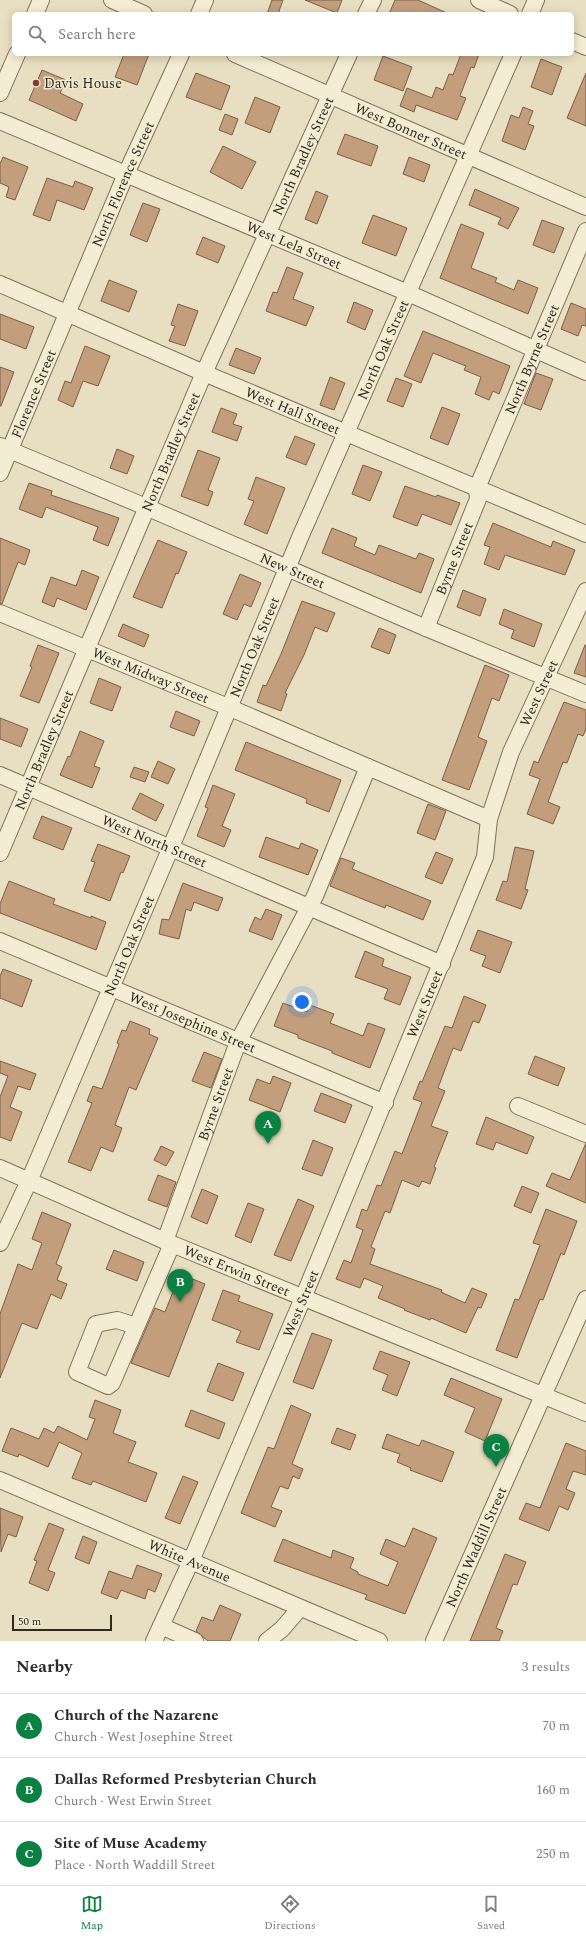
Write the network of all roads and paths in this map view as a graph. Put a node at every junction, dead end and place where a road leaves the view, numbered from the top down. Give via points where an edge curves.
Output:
1 (41, 0) edge
2 (112, 0) edge
3 (205, 0) edge
4 (373, 0) edge
5 (479, 0) edge
6 (536, 0) edge
7 (36, 12) edge
8 (139, 12) edge
9 (200, 12) edge
10 (367, 12) edge
11 (506, 12) edge
12 (531, 12) edge
13 (574, 42) edge
14 (586, 47) edge
15 (16, 56) edge
16 (180, 56) edge
17 (240, 56) edge
18 (348, 56) edge
19 (512, 56) edge
20 (1, 87) edge
21 (331, 96) junction
22 (0, 120) edge
23 (468, 156) junction
24 (126, 174) junction
25 (586, 207) edge
26 (586, 231) edge
27 (268, 234) junction
28 (0, 284) edge
29 (408, 293) junction
30 (67, 314) junction
31 (535, 350) junction
32 (204, 372) junction
33 (586, 372) edge
34 (346, 433) junction
35 (5, 448) edge
36 (0, 473) edge
37 (478, 488) junction
38 (146, 507) junction
39 (586, 534) edge
40 (288, 569) junction
41 (586, 591) edge
42 (0, 613) edge
43 (426, 628) junction
44 (86, 648) junction
45 (545, 677) junction
46 (586, 694) edge
47 (228, 707) junction
48 (368, 767) junction
49 (0, 775) edge
50 (28, 786) junction
51 (489, 819) junction
52 (171, 847) junction
53 (0, 852) edge
54 (308, 908) junction
55 (0, 941) edge
56 (442, 964) junction
57 (110, 987) junction
58 (238, 1042) junction
59 (385, 1103) junction
60 (518, 1106) dead end
61 (586, 1134) edge
62 (0, 1168) edge
63 (29, 1181) junction
64 (169, 1242) junction
65 (0, 1243) edge
66 (304, 1298) junction
67 (586, 1300) edge
68 (136, 1326) dead end
69 (544, 1396) junction
70 (586, 1413) edge
71 (0, 1480) edge
72 (190, 1561) junction
73 (300, 1608) junction
74 (161, 1626) junction
75 (154, 1641) edge
76 (196, 1641) edge
77 (267, 1641) edge
78 (379, 1641) edge
79 (434, 1641) edge

1 - 7 street
2 - 8 street
3 - 9 street
4 - 10 street
5 - 11 street
6 - 12 street
13 - 14 street
15 - 20 street
16 - 24 street, North Florence Street
17 - 21 street, West Bonner Street
18 - 21 street, North Bradley Street
19 - 23 street, North Oak Street
21 - 23 street, West Bonner Street
21 - 27 street, North Bradley Street
22 - 24 street, West Lela Street
23 - 25 street, West Bonner Street
23 - 29 street, North Oak Street
24 - 27 street, West Lela Street
24 - 30 street, North Florence Street
26 - 31 street, North Byrne Street
27 - 29 street, West Lela Street
27 - 32 street, North Bradley Street
28 - 30 street, West Hall Street
29 - 31 street, West Lela Street
29 - 34 street, North Oak Street
30 - 32 street, West Hall Street
30 - 35 street, Florence Street
31 - 33 street, West Lela Street
31 - 37 street, North Byrne Street
32 - 34 street, West Hall Street
32 - 38 street, North Bradley Street
34 - 37 street, West Hall Street
34 - 40 street, North Oak Street
35 - 36 street, Florence Street
35 - 38 street, New Street
37 - 39 street, West Hall Street
37 - 43 street, Byrne Street via 478,499
38 - 40 street, New Street
38 - 44 street, North Bradley Street
40 - 43 street, New Street
40 - 47 street, North Oak Street
41 - 45 street, West Street
42 - 44 street, West Midway Street
43 - 45 street, New Street
44 - 47 street, West Midway Street
44 - 50 street, North Bradley Street
45 - 46 street, New Street
45 - 51 street, West Street via 512,752
47 - 48 street, West Midway Street
47 - 52 street, North Oak Street
48 - 51 street
48 - 54 street
49 - 50 street, West North Street
50 - 52 street, West North Street
50 - 53 street, North Bradley Street
51 - 56 street, West Street via 485,857
52 - 54 street, West North Street
52 - 57 street, North Oak Street
54 - 56 street, West Street
54 - 58 street, Byrne Street
55 - 57 street, West Josephine Street
56 - 59 street, West Street
57 - 58 street, West Josephine Street
57 - 63 street, North Oak Street
58 - 59 street, West Josephine Street
58 - 64 street, Byrne Street
59 - 66 street, West Street
60 - 61 street
62 - 63 street, West Erwin Street
63 - 64 street, West Erwin Street
63 - 65 street, North Oak Street
64 - 66 street, West Erwin Street
64 - 68 street, Byrne Street
66 - 69 street, West Erwin Street
66 - 72 street, West Street
67 - 69 street, North Waddill Street
69 - 70 street, West Erwin Street
69 - 79 street, North Waddill Street
71 - 72 street, White Avenue
72 - 73 street, White Avenue
72 - 74 street, West Street
73 - 77 street via 282,1629
73 - 78 street, White Avenue
74 - 75 street, West Street
74 - 76 street

